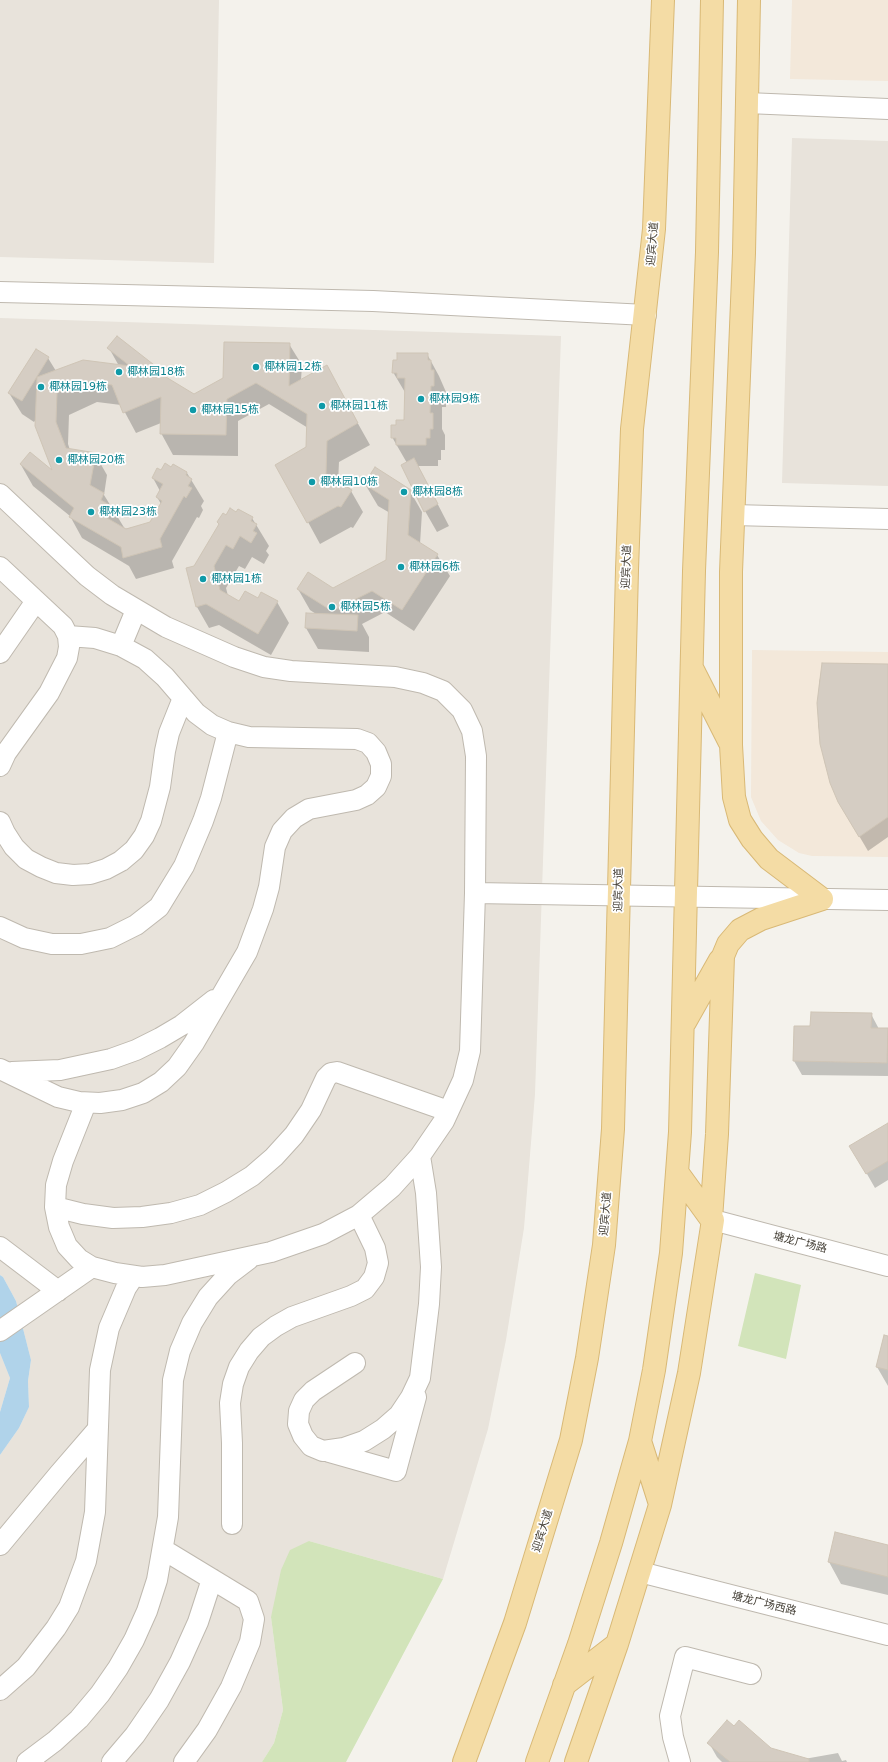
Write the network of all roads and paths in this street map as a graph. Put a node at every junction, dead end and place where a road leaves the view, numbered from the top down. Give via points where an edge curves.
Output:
1 (663, 0) edge
2 (712, 0) edge
3 (749, 0) edge
4 (747, 103) junction
5 (888, 109) edge
6 (0, 292) edge
7 (646, 315) junction
8 (0, 494) edge
9 (734, 515) junction
10 (888, 519) edge
11 (0, 567) edge
12 (36, 601) junction
13 (136, 610) junction
14 (68, 636) junction
15 (3, 643) edge
16 (121, 646) junction
17 (692, 667) junction
18 (183, 698) junction
19 (228, 732) junction
20 (731, 746) junction
21 (0, 766) edge
22 (0, 822) edge
23 (476, 893) junction
24 (619, 896) junction
25 (686, 897) junction
26 (822, 899) junction
27 (888, 900) edge
28 (0, 927) edge
29 (723, 956) junction
30 (223, 992) junction
31 (683, 1025) junction
32 (4, 1070) edge
33 (86, 1103) junction
34 (448, 1111) junction
35 (420, 1156) junction
36 (677, 1172) junction
37 (55, 1207) junction
38 (359, 1215) junction
39 (712, 1220) junction
40 (0, 1247) edge
41 (252, 1256) junction
42 (888, 1266) edge
43 (92, 1267) junction
44 (134, 1276) junction
45 (58, 1291) junction
46 (0, 1332) edge
47 (355, 1363) dead end
48 (420, 1378) junction
49 (97, 1430) junction
50 (640, 1441) junction
51 (323, 1451) junction
52 (660, 1506) junction
53 (232, 1524) dead end
54 (0, 1545) edge
55 (164, 1550) junction
56 (640, 1572) junction
57 (212, 1579) junction
58 (888, 1636) edge
59 (617, 1644) junction
60 (751, 1674) dead end
61 (564, 1685) junction
62 (0, 1690) edge
63 (546, 1738) junction
64 (27, 1762) edge
65 (112, 1762) edge
66 (184, 1762) edge
67 (464, 1762) edge
68 (537, 1762) edge
69 (550, 1762) edge
70 (576, 1762) edge
71 (680, 1762) edge

1 - 7 main road, 迎宾大道 via 654,229
2 - 17 main road via 707,252
3 - 4 main road
4 - 5 street
4 - 9 main road
6 - 7 street via 373,301
7 - 24 main road, 迎宾大道 via 632,429
8 - 13 street via 87,576
9 - 10 street
9 - 20 main road via 731,572
11 - 12 street
12 - 14 street via 63,626
12 - 15 street
13 - 16 street
13 - 23 street via 179,633 264,667 395,677 423,683 443,692 462,710 472,731 476,756
14 - 16 street via 95,638
14 - 21 street via 67,658 62,668
16 - 18 street via 145,659 165,676
17 - 20 main road
17 - 25 main road
18 - 19 street via 201,717
18 - 22 street via 164,751 160,787 151,821 134,850 121,861 90,874 56,873 26,859 14,847
19 - 28 street via 201,827 184,866 159,907 136,925 110,938 81,944 52,944 24,938
19 - 30 street via 250,738 357,739 368,744 376,752 381,764 381,776 376,787 367,795 356,800 309,809 294,818 282,831 275,847 269,887 256,931
20 - 26 main road via 734,797 740,820 769,859
23 - 24 street
23 - 34 street via 470,1051 463,1080
24 - 25 street
24 - 67 main road, 迎宾大道 via 613,1129 604,1245 587,1358 571,1440 546,1523 514,1623
25 - 26 street
25 - 31 main road
26 - 27 street
26 - 29 main road via 761,919 740,930 728,944
29 - 31 main road
29 - 39 main road
30 - 32 street via 182,1025 130,1052 86,1066 60,1070
30 - 33 street via 194,1043 177,1067 161,1082 142,1093 122,1100 100,1104
31 - 36 main road
32 - 33 street via 58,1097
33 - 37 street via 63,1161 56,1185
34 - 35 street
34 - 37 street via 337,1072 331,1073 294,1135 252,1176 226,1192 171,1213 142,1217 105,1217
35 - 38 street via 392,1187
35 - 48 street via 428,1208 431,1267 430,1304
36 - 39 main road
36 - 50 main road via 671,1253 654,1370
37 - 43 street via 58,1227 67,1246 79,1259
38 - 41 street via 322,1234
38 - 53 street via 376,1248 378,1263 374,1277 365,1289 276,1326 261,1337 239,1367 230,1403
39 - 42 street, 塘龙广场路
39 - 52 main road via 689,1373
40 - 45 street
41 - 44 street via 165,1275
41 - 55 street via 228,1275 208,1297 192,1323 180,1350 173,1380 168,1517
43 - 44 street via 115,1274
43 - 45 street
44 - 49 street via 126,1288 108,1335 100,1370
45 - 46 street
47 - 51 street via 313,1391 304,1400 299,1411 298,1424 303,1436 311,1446
48 - 51 street via 412,1397 399,1415 383,1430 364,1441 344,1448
48 - 51 street via 396,1471
49 - 54 street
49 - 62 street via 95,1512 86,1561 78,1584 68,1607 42,1649
50 - 52 main road
50 - 61 main road via 611,1543
52 - 56 main road
55 - 57 street
55 - 64 street via 147,1611 118,1668 79,1719 56,1741
56 - 58 street, 塘龙广场西路
56 - 59 main road
57 - 65 street via 198,1622 180,1662 159,1700
57 - 66 street via 248,1601 254,1619 250,1642 231,1687 207,1730
59 - 61 main road
59 - 70 main road
60 - 71 street via 685,1657 670,1716
61 - 63 main road
63 - 68 main road
63 - 69 main road

